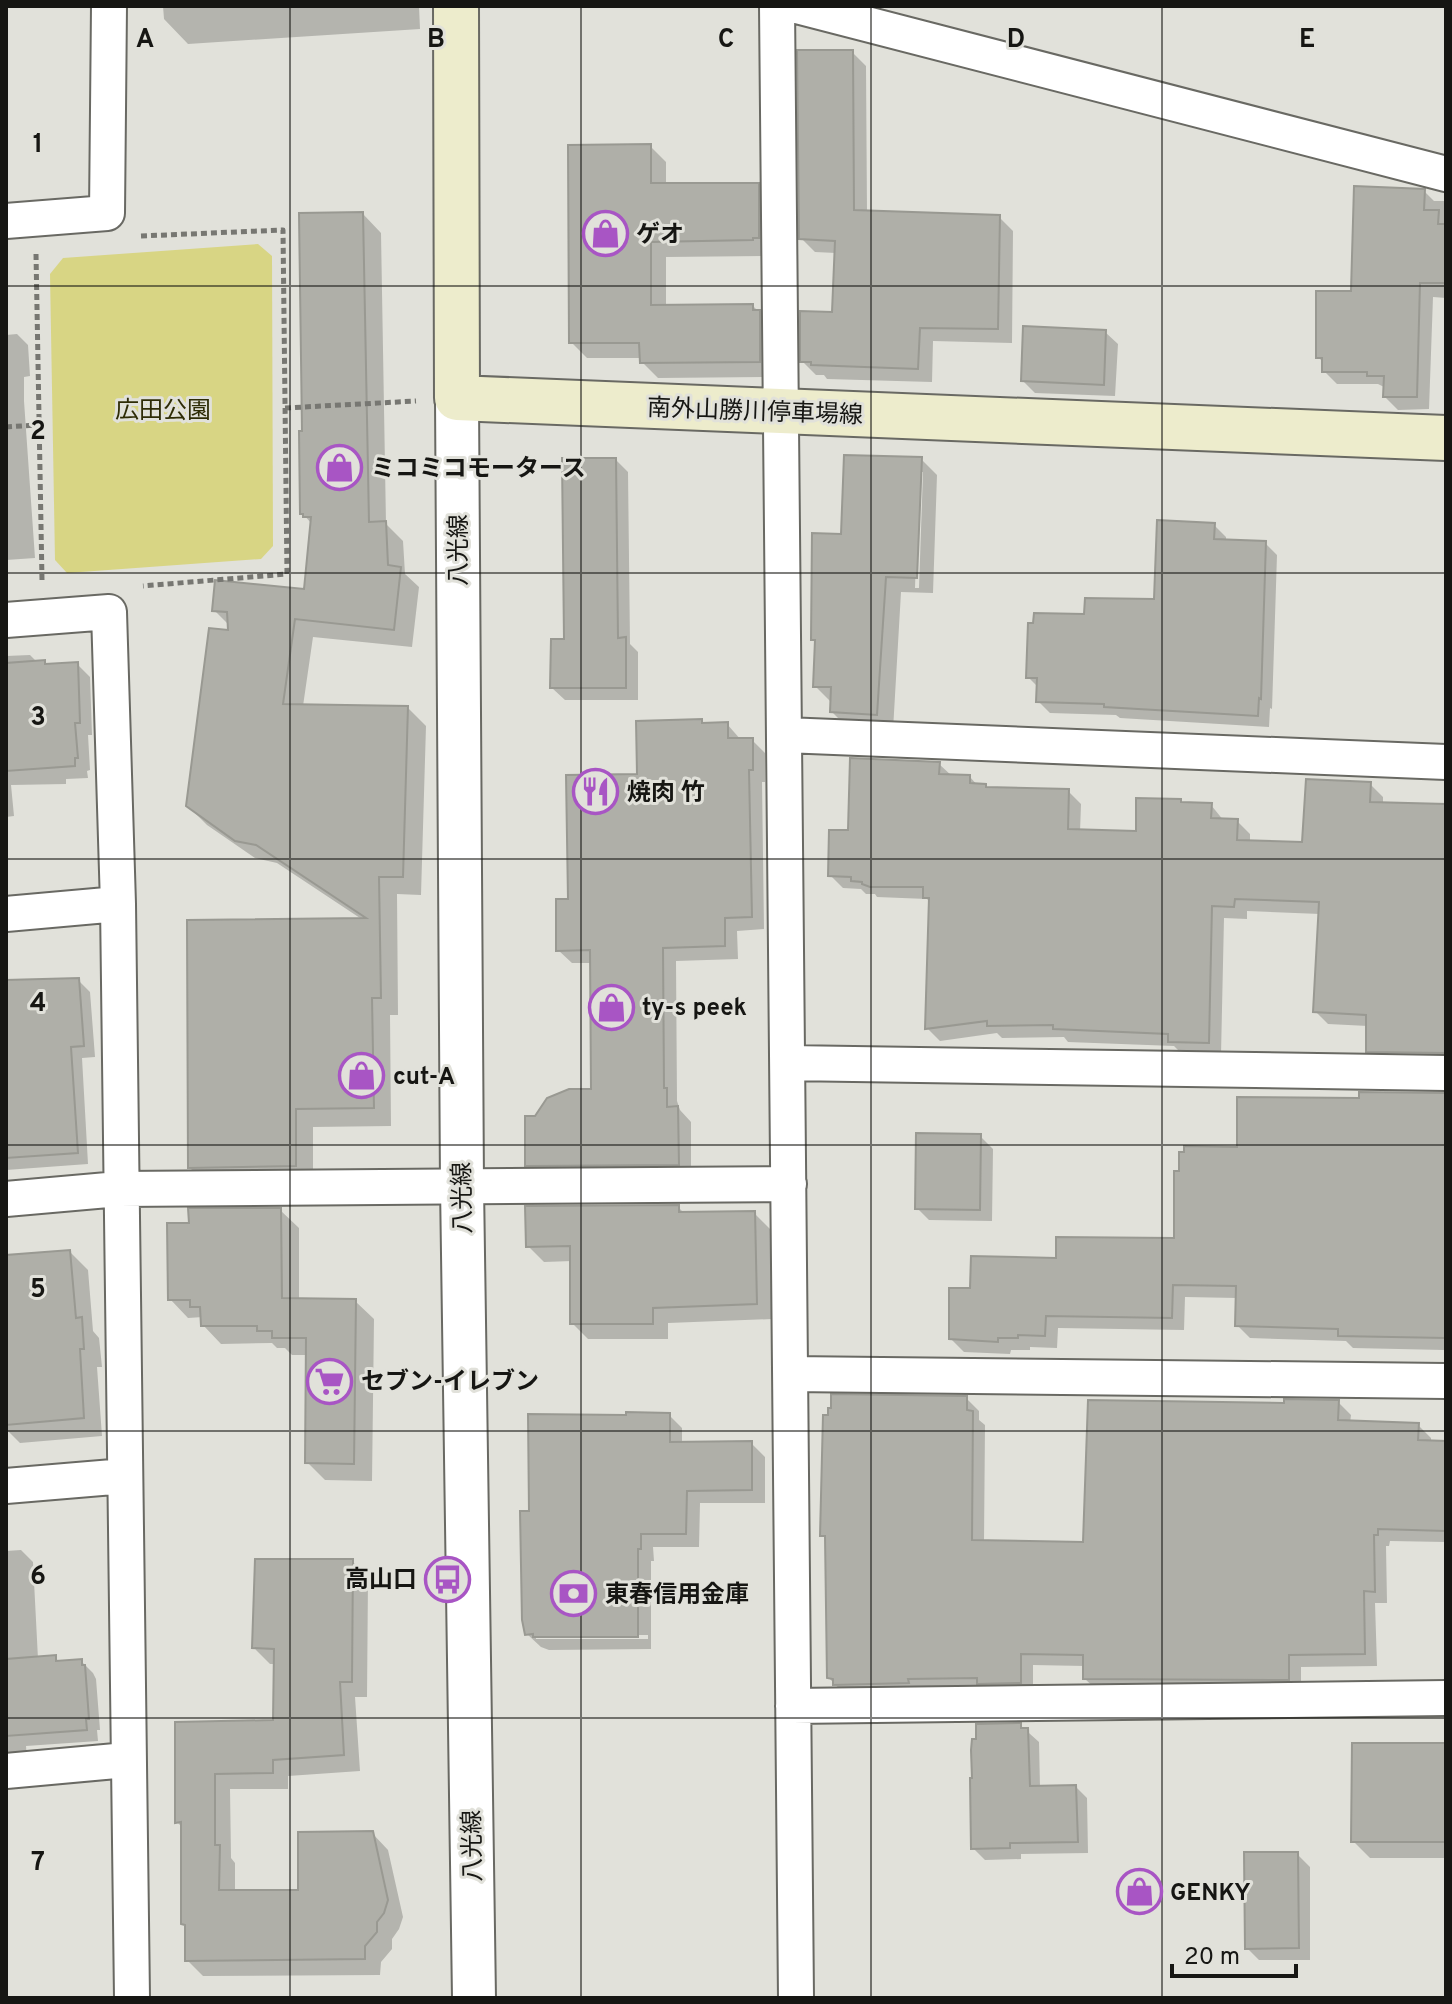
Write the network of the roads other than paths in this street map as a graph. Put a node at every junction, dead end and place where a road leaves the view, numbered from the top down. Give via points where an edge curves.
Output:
1 (109, 6) edge
2 (456, 6) edge
3 (777, 6) edge
4 (797, 6) edge
5 (1446, 174) edge
6 (6, 221) edge
7 (457, 398) junction
8 (782, 413) junction
9 (1446, 438) edge
10 (6, 620) edge
11 (785, 735) junction
12 (1446, 762) edge
13 (118, 904) junction
14 (6, 914) edge
15 (788, 1063) junction
16 (1446, 1073) edge
17 (789, 1184) junction
18 (462, 1186) junction
19 (119, 1189) junction
20 (6, 1199) edge
21 (791, 1374) junction
22 (1446, 1381) edge
23 (125, 1476) junction
24 (6, 1486) edge
25 (1446, 1698) edge
26 (793, 1706) junction
27 (127, 1760) junction
28 (6, 1771) edge
29 (132, 1998) edge
30 (474, 1998) edge
31 (796, 1998) edge

1 - 6 street via 107,213
2 - 7 main road
3 - 8 street
4 - 5 street
7 - 8 main road, 南外山勝川停車場線
7 - 18 street, 八光線
8 - 9 main road, 南外山勝川停車場線
8 - 11 street
10 - 13 street via 109,612
11 - 12 street
11 - 15 street
13 - 14 street
13 - 19 street
15 - 16 street
15 - 17 street
17 - 18 street
17 - 21 street
18 - 19 street
18 - 30 street, 八光線
19 - 20 street
19 - 23 street
21 - 22 street
21 - 26 street
23 - 24 street
23 - 27 street
25 - 26 street
26 - 31 street
27 - 28 street
27 - 29 street

